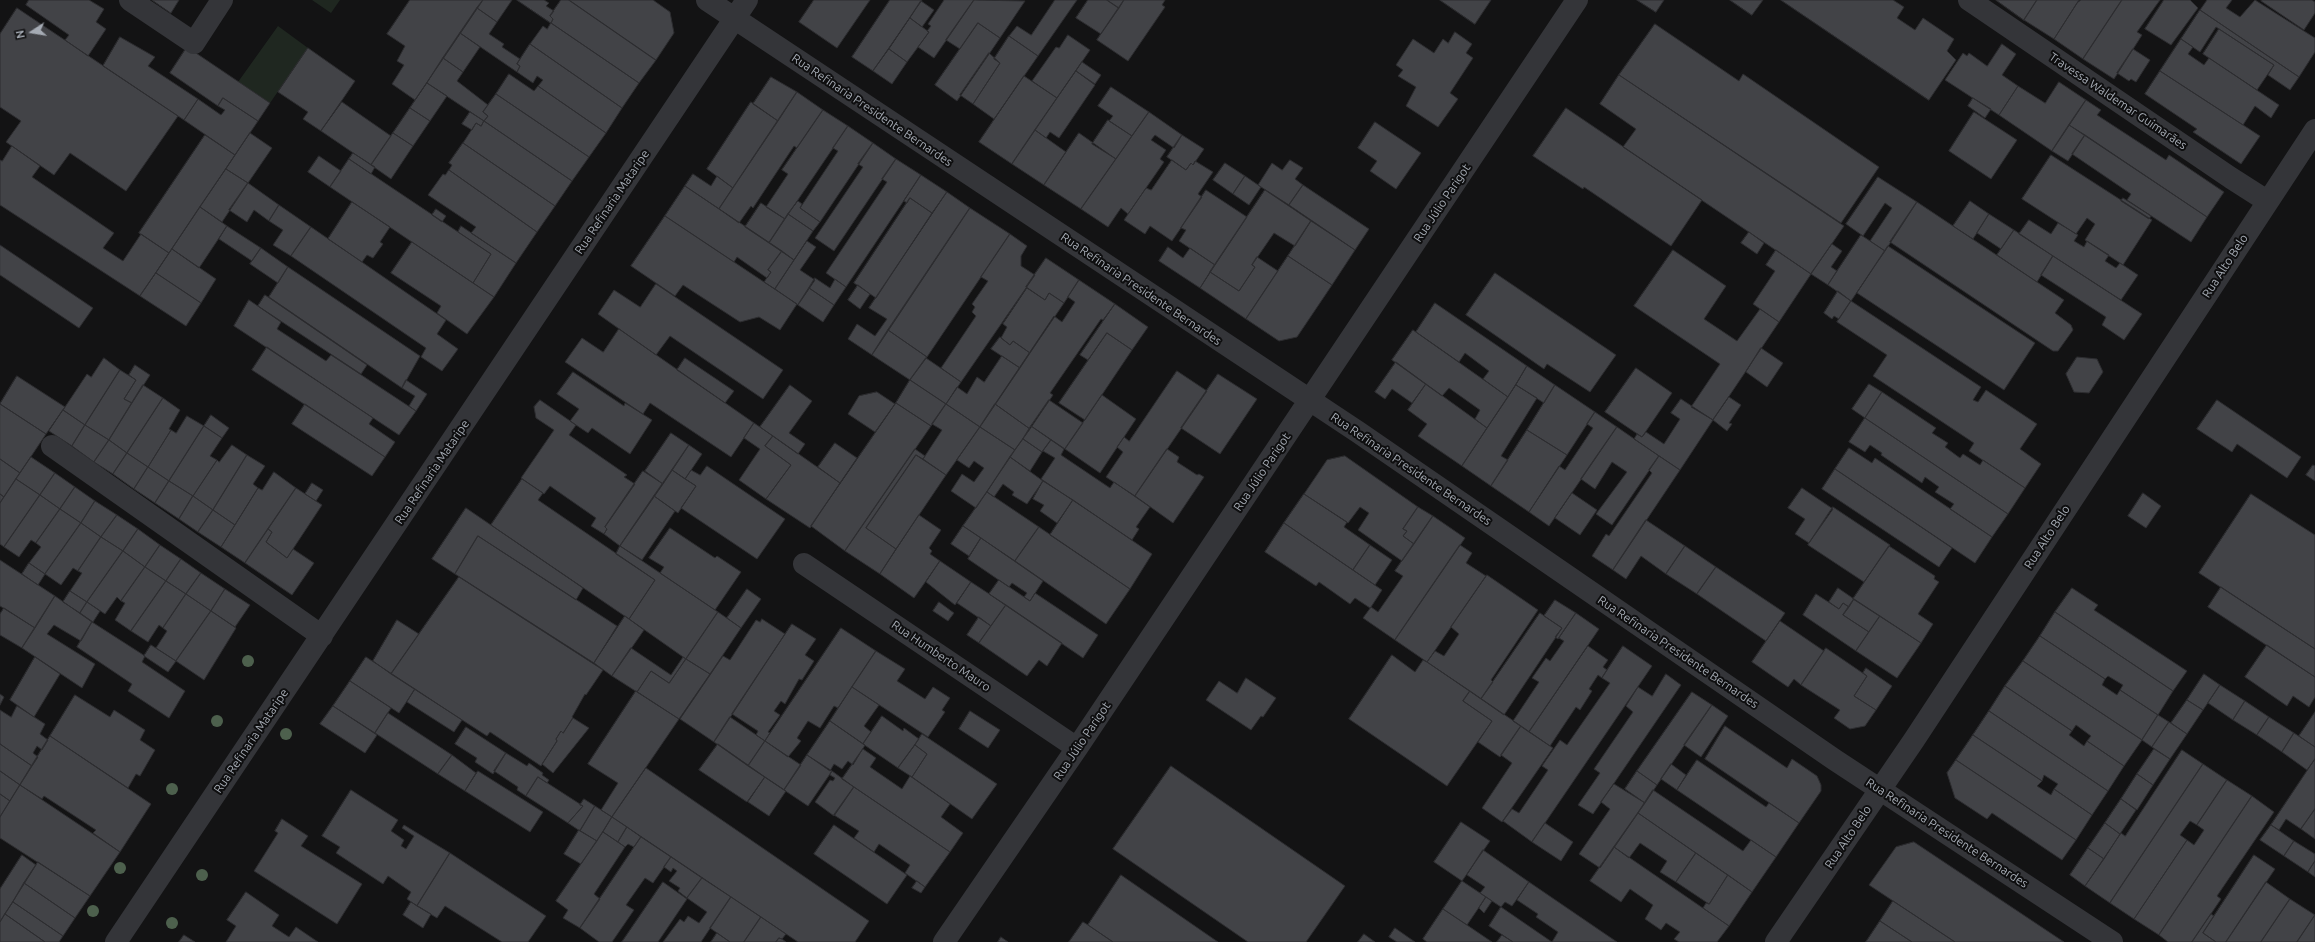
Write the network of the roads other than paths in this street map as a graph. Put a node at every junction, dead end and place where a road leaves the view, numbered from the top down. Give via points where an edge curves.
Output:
1 (130, 0) edge
2 (222, 0) edge
3 (707, 0) edge
4 (746, 0) edge
5 (1578, 0) edge
6 (1969, 0) edge
7 (734, 18) junction
8 (2315, 130) edge
9 (2268, 201) junction
10 (1310, 401) junction
11 (52, 446) dead end
12 (804, 564) dead end
13 (322, 636) junction
14 (1077, 748) junction
15 (1880, 789) junction
16 (116, 942) edge
17 (944, 942) edge
18 (1776, 942) edge
19 (2112, 942) edge

1 - 2 street via 194,43
3 - 7 street, Rua Refinaria Presidente Bernardes
4 - 7 street, Rua Refinaria Mataripe
5 - 10 street, Rua Júlio Parigot
6 - 9 street, Travessa Waldemar Guimarães via 2230,178
7 - 10 street, Rua Refinaria Presidente Bernardes
7 - 13 street, Rua Refinaria Mataripe
8 - 9 street, Rua Alto Belo
9 - 15 street, Rua Alto Belo
10 - 14 street, Rua Júlio Parigot
10 - 15 street, Rua Refinaria Presidente Bernardes
11 - 13 street
12 - 14 street, Rua Humberto Mauro
13 - 16 street, Rua Refinaria Mataripe
14 - 17 street, Rua Júlio Parigot
15 - 18 street, Rua Alto Belo
15 - 19 street, Rua Refinaria Presidente Bernardes

